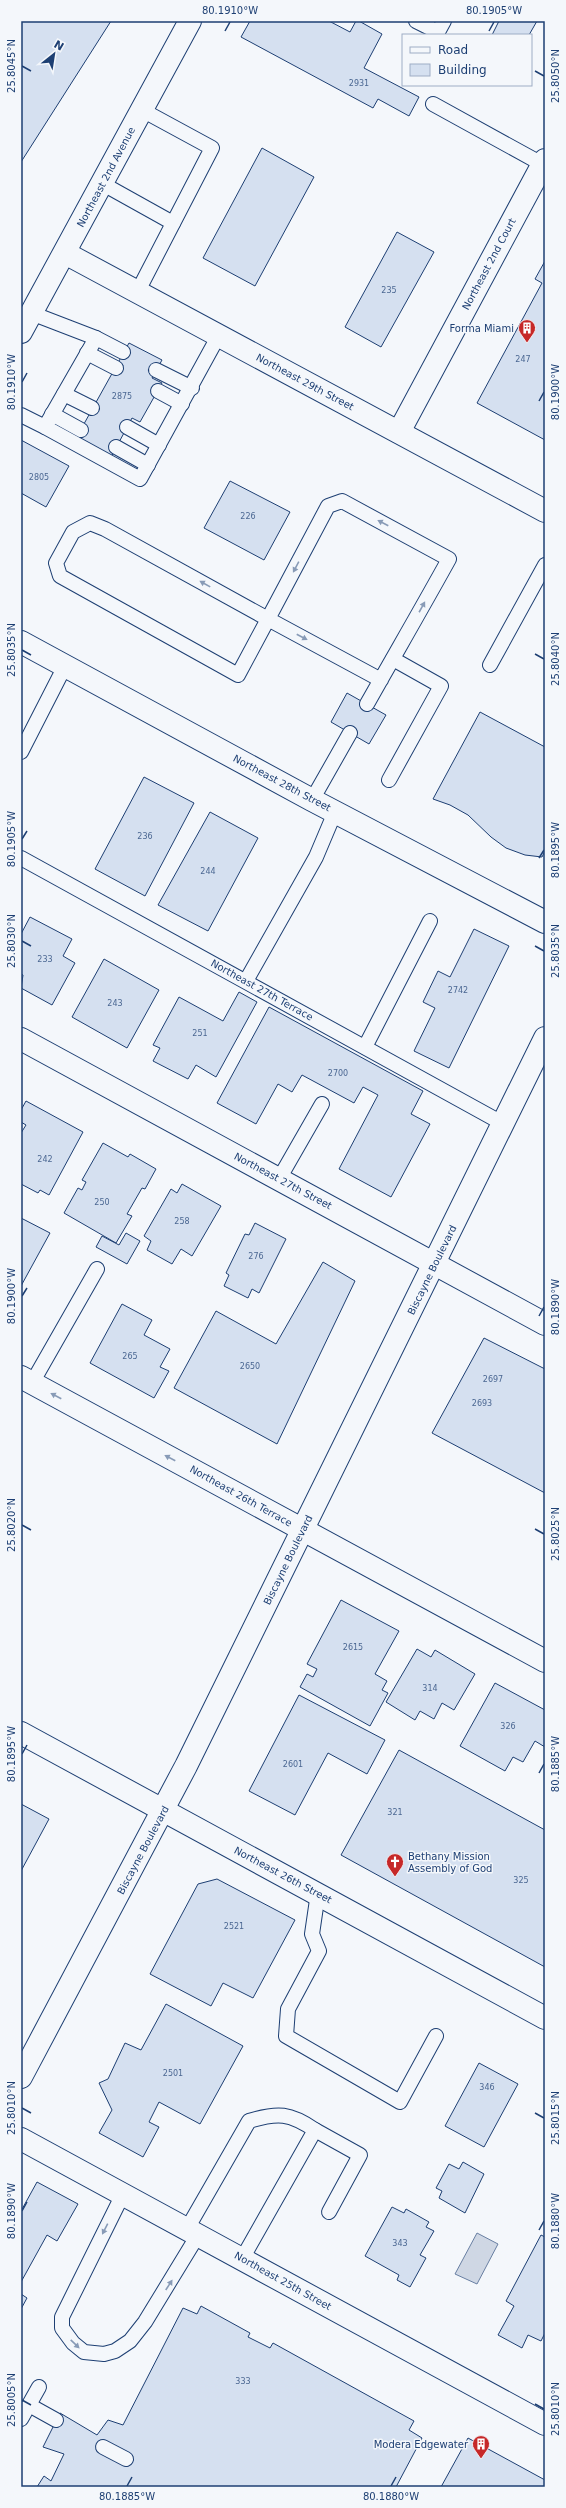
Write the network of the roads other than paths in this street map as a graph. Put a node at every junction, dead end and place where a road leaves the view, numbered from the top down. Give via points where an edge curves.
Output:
1 (190, 21) edge
2 (416, 21) edge
3 (444, 21) edge
4 (433, 104) dead end
5 (142, 110) junction
6 (544, 162) edge
7 (103, 184) junction
8 (173, 222) junction
9 (65, 253) junction
10 (138, 291) junction
11 (24, 318) edge
12 (219, 336) junction
13 (96, 338) junction
14 (123, 352) dead end
15 (87, 353) junction
16 (116, 368) dead end
17 (156, 370) dead end
18 (192, 388) junction
19 (158, 391) dead end
20 (64, 394) junction
21 (182, 404) junction
22 (92, 408) dead end
23 (52, 414) junction
24 (21, 415) edge
25 (44, 427) junction
26 (127, 427) dead end
27 (81, 430) dead end
28 (399, 432) junction
29 (159, 445) junction
30 (116, 447) dead end
31 (148, 465) junction
32 (545, 511) edge
33 (545, 565) edge
34 (268, 619) junction
35 (21, 642) edge
36 (393, 658) junction
37 (65, 666) junction
38 (490, 666) dead end
39 (381, 680) junction
40 (367, 704) dead end
41 (350, 733) dead end
42 (21, 752) edge
43 (389, 780) dead end
44 (312, 800) junction
45 (335, 812) junction
46 (21, 858) edge
47 (430, 921) dead end
48 (545, 922) edge
49 (246, 982) junction
50 (545, 1038) edge
51 (21, 1039) edge
52 (365, 1047) junction
53 (322, 1104) dead end
54 (502, 1123) junction
55 (279, 1179) junction
56 (435, 1264) junction
57 (97, 1269) dead end
58 (545, 1324) edge
59 (27, 1380) edge
60 (303, 1530) junction
61 (545, 1661) edge
62 (21, 1733) edge
63 (163, 1811) junction
64 (318, 1893) junction
65 (545, 2018) edge
66 (436, 2036) dead end
67 (21, 2077) edge
68 (315, 2130) junction
69 (21, 2139) edge
70 (123, 2194) junction
71 (329, 2212) dead end
72 (193, 2232) junction
73 (242, 2259) junction
74 (39, 2387) dead end
75 (29, 2405) junction
76 (21, 2419) edge
77 (56, 2420) dead end
78 (545, 2424) edge
79 (103, 2447) dead end
80 (126, 2459) dead end

1 - 5 street, Northeast 2nd Avenue
2 - 3 lane via 438,32
4 - 6 lane
5 - 7 street, Northeast 2nd Avenue
5 - 8 lane via 212,148
6 - 28 street, Northeast 2nd Court
7 - 8 lane
7 - 9 street, Northeast 2nd Avenue
8 - 10 lane
9 - 10 street, Northeast 29th Street
9 - 11 street, Northeast 2nd Avenue
10 - 12 street, Northeast 29th Street
11 - 13 lane
12 - 18 lane
12 - 28 street, Northeast 29th Street
13 - 14 lane
13 - 15 lane
15 - 16 lane
15 - 20 lane
17 - 18 lane
18 - 21 lane
19 - 21 lane
20 - 22 lane
20 - 23 lane
21 - 29 lane
23 - 25 lane
23 - 27 lane
24 - 25 lane
25 - 31 lane via 140,479
26 - 29 lane
28 - 32 street, Northeast 29th Street
29 - 31 lane
30 - 31 lane
33 - 38 lane
34 -> 34 lane via 90,523 73,532 56,564 60,576 238,675
36 -> 34 lane via 449,559 342,501 328,506
34 -> 39 lane
35 - 37 street, Northeast 28th Street
36 - 39 lane
36 - 43 lane via 441,686
37 - 42 lane
37 - 44 street, Northeast 28th Street
39 - 40 lane
41 - 44 lane
44 - 45 street, Northeast 28th Street
45 - 48 street, Northeast 28th Street
45 - 49 lane via 316,857
46 - 49 lane, Northeast 27th Terrace
47 - 52 lane
49 - 52 lane, Northeast 27th Terrace
50 - 54 street, Biscayne Boulevard
51 - 55 street, Northeast 27th Street
52 - 54 lane, Northeast 27th Terrace
53 - 55 lane
54 - 56 street, Biscayne Boulevard
55 - 56 street, Northeast 27th Street
56 - 58 street, Northeast 27th Street
56 - 60 street, Biscayne Boulevard
57 - 59 lane
60 -> 59 street, Northeast 26th Terrace
60 - 61 street, Northeast 26th Terrace
60 - 63 street, Biscayne Boulevard
62 - 63 street, Northeast 26th Street
63 - 64 street, Northeast 26th Street
63 - 67 street, Biscayne Boulevard
64 - 65 street, Northeast 26th Street
64 - 66 lane via 312,1934 319,1951 288,2009 286,2036 400,2102
68 - 71 lane via 360,2155
68 - 72 lane via 293,2117 271,2114 249,2121
68 - 73 lane
69 - 70 street, Northeast 25th Street
70 - 72 street, Northeast 25th Street
70 -> 72 lane via 62,2317 62,2328 72,2343 84,2352 104,2354 115,2351 130,2341 182,2265
72 - 73 street, Northeast 25th Street
73 - 78 street, Northeast 25th Street
74 - 75 lane
75 - 76 lane
75 - 77 lane
79 - 80 lane

